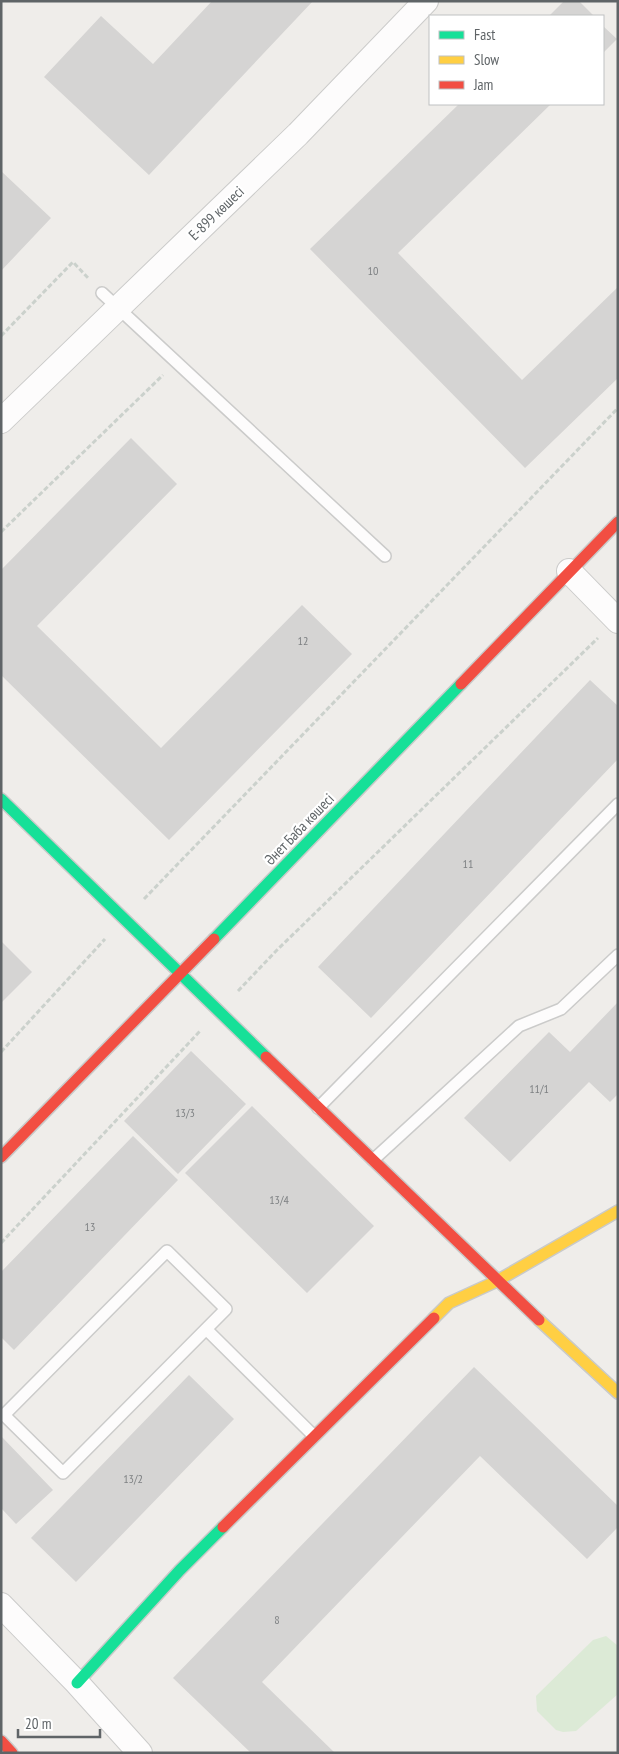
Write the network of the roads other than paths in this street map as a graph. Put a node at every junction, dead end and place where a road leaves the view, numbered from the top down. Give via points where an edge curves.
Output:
1 (426, 1) edge
2 (110, 301) junction
3 (1, 421) edge
4 (618, 522) edge
5 (385, 556) dead end
6 (569, 571) junction
7 (617, 620) edge
8 (1, 799) edge
9 (618, 804) edge
10 (618, 955) edge
11 (180, 975) junction
12 (318, 1108) junction
13 (1, 1157) edge
14 (372, 1160) junction
15 (618, 1211) edge
16 (498, 1281) junction
17 (206, 1329) junction
18 (618, 1393) edge
19 (314, 1436) junction
20 (1, 1604) edge
21 (77, 1683) junction
22 (1, 1741) edge
23 (12, 1753) edge
24 (140, 1753) edge

1 - 2 street, Е-899 көшесі via 298,134
2 - 3 street, Е-899 көшесі
2 - 5 lane
4 - 6 street, Әнет Баба көшесі
6 - 7 street
6 - 11 street, Әнет Баба көшесі
8 - 11 street
9 - 12 lane
10 - 14 lane via 561,1010 518,1026
11 - 12 street
11 - 13 street, Әнет Баба көшесі
12 - 14 street
14 - 16 street
15 - 16 street
16 - 18 street
16 - 19 street via 449,1303
17 - 17 lane via 63,1474 4,1415 167,1251 226,1309
17 - 19 lane
19 - 21 street via 180,1570
20 - 21 street
21 - 24 street
22 - 23 street

